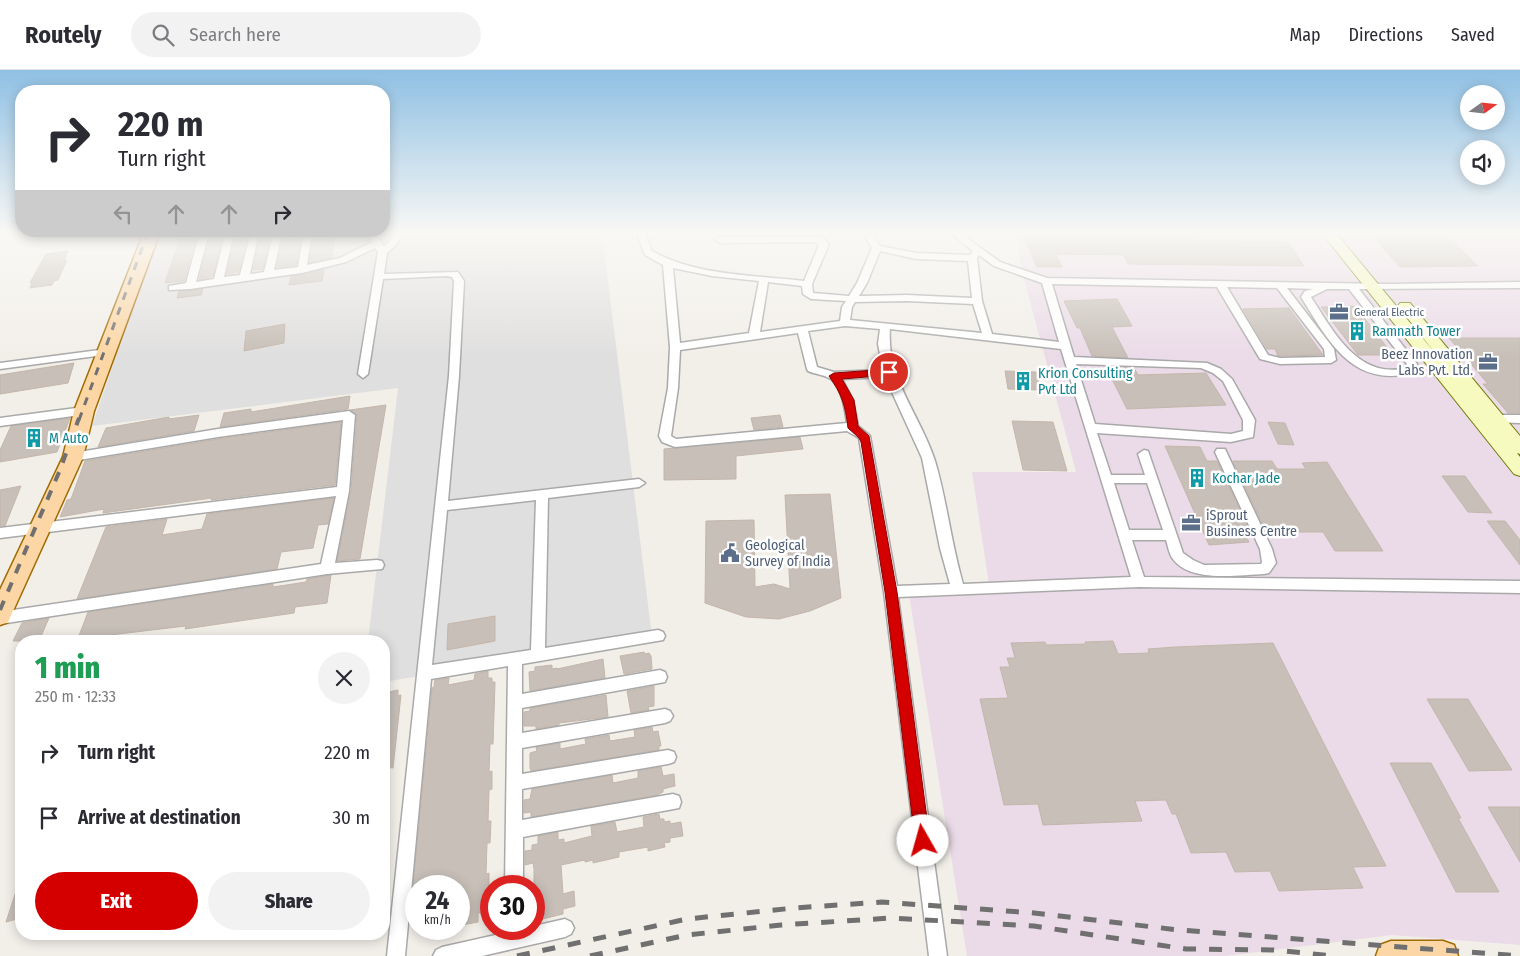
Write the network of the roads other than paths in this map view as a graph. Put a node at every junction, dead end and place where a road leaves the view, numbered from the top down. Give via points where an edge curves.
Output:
1 (136, 273) edge
2 (194, 273) edge
3 (220, 273) edge
4 (245, 273) edge
5 (279, 273) edge
6 (442, 273) edge
7 (449, 273) edge
8 (669, 273) edge
9 (715, 273) edge
10 (812, 273) edge
11 (866, 273) edge
12 (976, 273) edge
13 (1024, 273) edge
14 (1362, 273) edge
15 (1378, 273) edge
16 (268, 275) joint
17 (379, 276) joint
18 (244, 278) junction
19 (764, 279) junction
20 (1046, 281) junction
21 (218, 282) junction
22 (807, 284) junction
23 (1220, 284) junction
24 (1280, 285) junction
25 (1520, 285) edge
26 (190, 286) junction
27 (1328, 286) junction
28 (1352, 287) junction
29 (1373, 287) junction
30 (1389, 287) junction
31 (172, 288) dead end
32 (852, 299) junction
33 (977, 301) junction
34 (845, 323) junction
35 (885, 326) junction
36 (802, 329) junction
37 (754, 336) junction
38 (988, 337) junction
39 (1064, 346) junction
40 (675, 347) junction
41 (107, 352) junction
42 (1069, 360) junction
43 (0, 366) edge
44 (889, 372) junction
45 (363, 374) dead end
46 (834, 376) junction
47 (84, 411) junction
48 (1496, 419) junction
49 (1520, 419) edge
50 (0, 422) edge
51 (853, 428) junction
52 (1090, 428) junction
53 (1520, 448) edge
54 (1221, 452) dead end
55 (1144, 454) dead end
56 (73, 457) junction
57 (1520, 469) edge
58 (1106, 479) junction
59 (1152, 479) junction
60 (639, 482) dead end
61 (343, 491) junction
62 (542, 495) junction
63 (442, 506) junction
64 (40, 528) junction
65 (0, 533) edge
66 (1124, 535) junction
67 (1170, 535) junction
68 (377, 565) dead end
69 (327, 569) junction
70 (1139, 582) junction
71 (1520, 587) edge
72 (958, 590) junction
73 (891, 592) junction
74 (0, 617) edge
75 (658, 636) dead end
76 (538, 655) junction
77 (515, 658) junction
78 (425, 672) junction
79 (660, 677) dead end
80 (515, 702) junction
81 (665, 716) dead end
82 (514, 742) junction
83 (668, 757) dead end
84 (514, 783) junction
85 (674, 802) dead end
86 (514, 830) junction
87 (514, 875) edge
88 (565, 928) dead end
89 (545, 930) edge
90 (494, 940) edge
91 (396, 956) edge
92 (442, 956) edge
93 (938, 956) edge
94 (1391, 956) edge
95 (1443, 956) edge

1 - 41 main road
2 - 26 street
3 - 21 street
4 - 18 street
5 - 16 street
6 - 17 street
7 - 63 street via 459,277
8 - 40 street
9 - 19 street
10 - 22 street
11 - 32 street
12 - 33 street
13 - 20 street
14 - 29 main road
15 - 30 main road
16 - 18 street
17 - 45 street
18 - 21 street
19 - 22 street
19 - 37 street
20 - 23 street
20 - 39 street
21 - 26 street
22 - 32 street via 810,296
23 - 24 street
23 - 24 street via 1264,357 1280,361 1331,360 1329,349
24 - 27 street
25 - 30 street
26 - 31 street
27 - 28 street
27 - 28 street via 1308,293 1306,297 1347,355 1380,372 1412,370 1412,364
28 - 29 street
29 - 30 street
29 - 57 main road
30 - 48 main road
32 - 33 street
32 - 34 street
33 - 38 street
34 - 35 street
34 - 36 street
35 - 38 street
35 - 44 street via 883,338
36 - 37 street
36 - 46 street via 812,369
37 - 40 street
38 - 39 street
39 - 42 street
40 - 51 street via 673,388 665,436 671,442
41 - 43 street
41 - 47 main road
42 - 52 street
42 - 52 street via 1203,365 1227,380 1250,420 1249,434 1231,438
44 - 46 street
44 - 72 street via 928,458
46 - 51 street via 849,400
47 - 50 street
47 - 56 main road
48 - 49 street
48 - 53 main road
51 - 73 street via 864,436 866,442
52 - 58 street
54 - 67 street via 1270,563 1264,569 1203,570 1178,556
55 - 59 street
56 - 61 street via 349,415
56 - 64 main road
58 - 59 street
58 - 66 street
59 - 67 street
60 - 62 street
61 - 64 street
61 - 69 street
62 - 63 street
62 - 76 street
63 - 78 street
64 - 65 street
64 - 74 main road
66 - 67 street
66 - 70 street
68 - 69 street
69 - 74 street
70 - 71 street
70 - 72 street
72 - 73 street
73 - 93 street
75 - 76 street
76 - 77 street
77 - 78 street
77 - 80 street
78 - 91 street
79 - 80 street
80 - 82 street
81 - 82 street
82 - 84 street
83 - 84 street
84 - 86 street
85 - 86 street
86 - 87 street
88 - 89 street
90 - 92 street
94 - 95 main road

